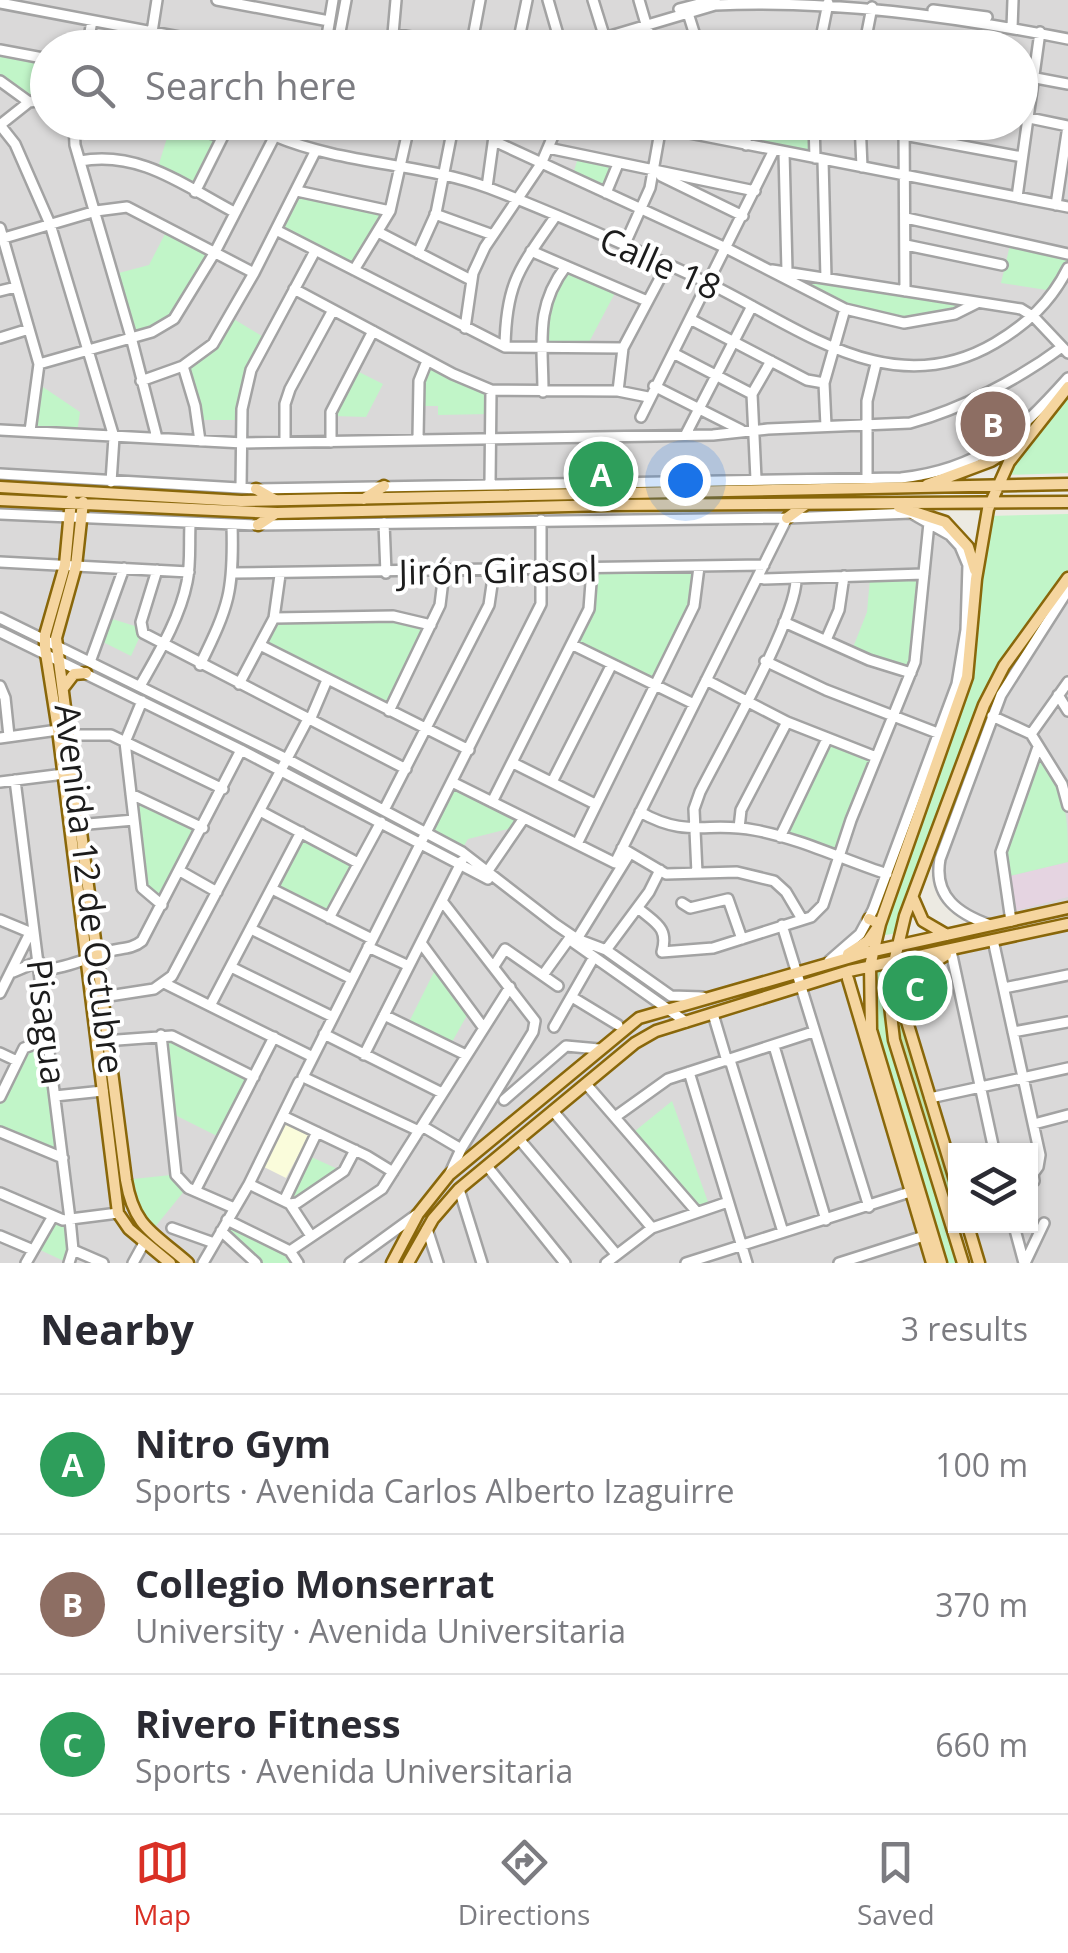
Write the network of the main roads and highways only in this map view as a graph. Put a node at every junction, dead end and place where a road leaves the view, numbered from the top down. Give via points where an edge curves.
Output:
1 (1068, 387) edge
2 (1022, 442) junction
3 (822, 479) road end
4 (718, 481) road end
5 (111, 482) road end
6 (867, 484) junction
7 (1068, 484) edge
8 (384, 486) road end
9 (996, 486) junction
10 (0, 487) edge
11 (838, 488) junction
12 (919, 488) junction
13 (256, 489) road end
14 (889, 489) junction
15 (78, 492) junction
16 (705, 492) junction
17 (104, 493) junction
18 (208, 499) junction
19 (364, 499) junction
20 (609, 499) junction
21 (0, 500) edge
22 (990, 502) junction
23 (1068, 502) edge
24 (77, 504) junction
25 (806, 504) junction
26 (927, 504) junction
27 (868, 505) junction
28 (891, 505) junction
29 (276, 507) junction
30 (296, 507) junction
31 (352, 511) junction
32 (208, 512) junction
33 (910, 513) junction
34 (788, 518) road end
35 (367, 523) road end
36 (258, 526) road end
37 (71, 566) junction
38 (973, 583) junction
39 (1067, 585) edge
40 (972, 651) junction
41 (88, 667) road end
42 (959, 668) road end
43 (64, 688) junction
44 (64, 733) junction
45 (76, 825) junction
46 (912, 896) junction
47 (1068, 908) edge
48 (874, 918) junction
49 (1068, 924) edge
50 (984, 927) junction
51 (948, 935) junction
52 (987, 941) junction
53 (896, 945) junction
54 (874, 951) junction
55 (948, 952) junction
56 (838, 960) junction
57 (893, 962) junction
58 (870, 966) junction
59 (810, 968) junction
60 (833, 976) junction
61 (848, 979) junction
62 (814, 981) junction
63 (869, 996) junction
64 (890, 1008) junction
65 (102, 1041) junction
66 (883, 1091) junction
67 (900, 1147) junction
68 (948, 1158) edge
69 (970, 1233) edge
70 (170, 1263) edge
71 (188, 1263) edge
72 (392, 1263) edge
73 (408, 1263) edge
74 (932, 1263) edge
75 (940, 1263) edge
76 (962, 1263) edge
77 (979, 1263) edge

1 - 2 main road
2 - 9 main road
2 - 12 main road
3 - 11 main road
4 - 16 main road
5 - 17 main road
6 - 11 main road
6 - 14 main road
6 - 27 main road
7 - 9 main road
8 - 19 main road
9 - 12 main road
9 - 22 main road
10 - 15 main road
11 - 16 main road
12 - 14 main road
13 - 29 main road
14 - 28 main road
15 - 17 main road
15 - 24 main road, Avenida 12 de Octubre
16 - 20 main road
17 - 18 main road
18 - 29 main road
18 - 32 main road
19 - 20 main road
19 - 30 main road
20 - 25 main road
20 - 31 main road
21 - 24 main road
22 - 23 main road
22 - 26 main road
22 - 38 main road
24 - 32 main road
24 - 37 main road, Avenida 12 de Octubre
25 - 27 main road
25 - 34 main road
26 - 28 main road
26 - 33 main road
27 - 28 main road
28 - 33 main road
29 - 30 main road
29 - 32 main road
29 - 36 main road
30 - 31 main road
31 - 35 main road
33 - 38 main road via 936,517 956,531 974,562
37 - 43 main road, Avenida 12 de Octubre via 57,632
37 - 44 main road, Avenida 12 de Octubre via 45,640
38 - 40 main road
39 - 46 main road via 990,692
40 - 42 main road
40 - 48 main road via 893,891
41 - 43 main road
43 - 44 main road, Avenida 12 de Octubre
44 - 45 main road, Avenida 12 de Octubre
44 - 45 main road, Avenida 12 de Octubre via 64,774
45 - 65 main road, Avenida 12 de Octubre
46 - 51 main road via 923,921
46 - 53 main road
47 - 50 main road
48 - 54 main road
48 - 56 main road via 863,945
49 - 52 main road
50 - 51 main road
50 - 52 main road
51 - 53 main road
52 - 55 main road
53 - 54 main road
53 - 57 main road
54 - 56 main road
54 - 58 main road
55 - 57 main road
55 - 64 main road via 912,969
55 - 68 main road via 912,978 902,996
56 - 59 main road
57 - 58 main road
57 - 64 main road
58 - 60 main road
58 - 63 main road
59 - 62 main road
59 - 72 main road via 639,1018 449,1176 418,1214
60 - 61 main road
60 - 62 main road
61 - 63 main road
61 - 66 main road
62 - 73 main road via 645,1036 459,1189
63 - 66 main road
64 - 76 main road via 896,1048
65 - 70 main road, Avenida 12 de Octubre via 118,1213
65 - 71 main road, Avenida 12 de Octubre via 132,1211
66 - 67 main road
67 - 74 main road
67 - 75 main road
69 - 77 main road

